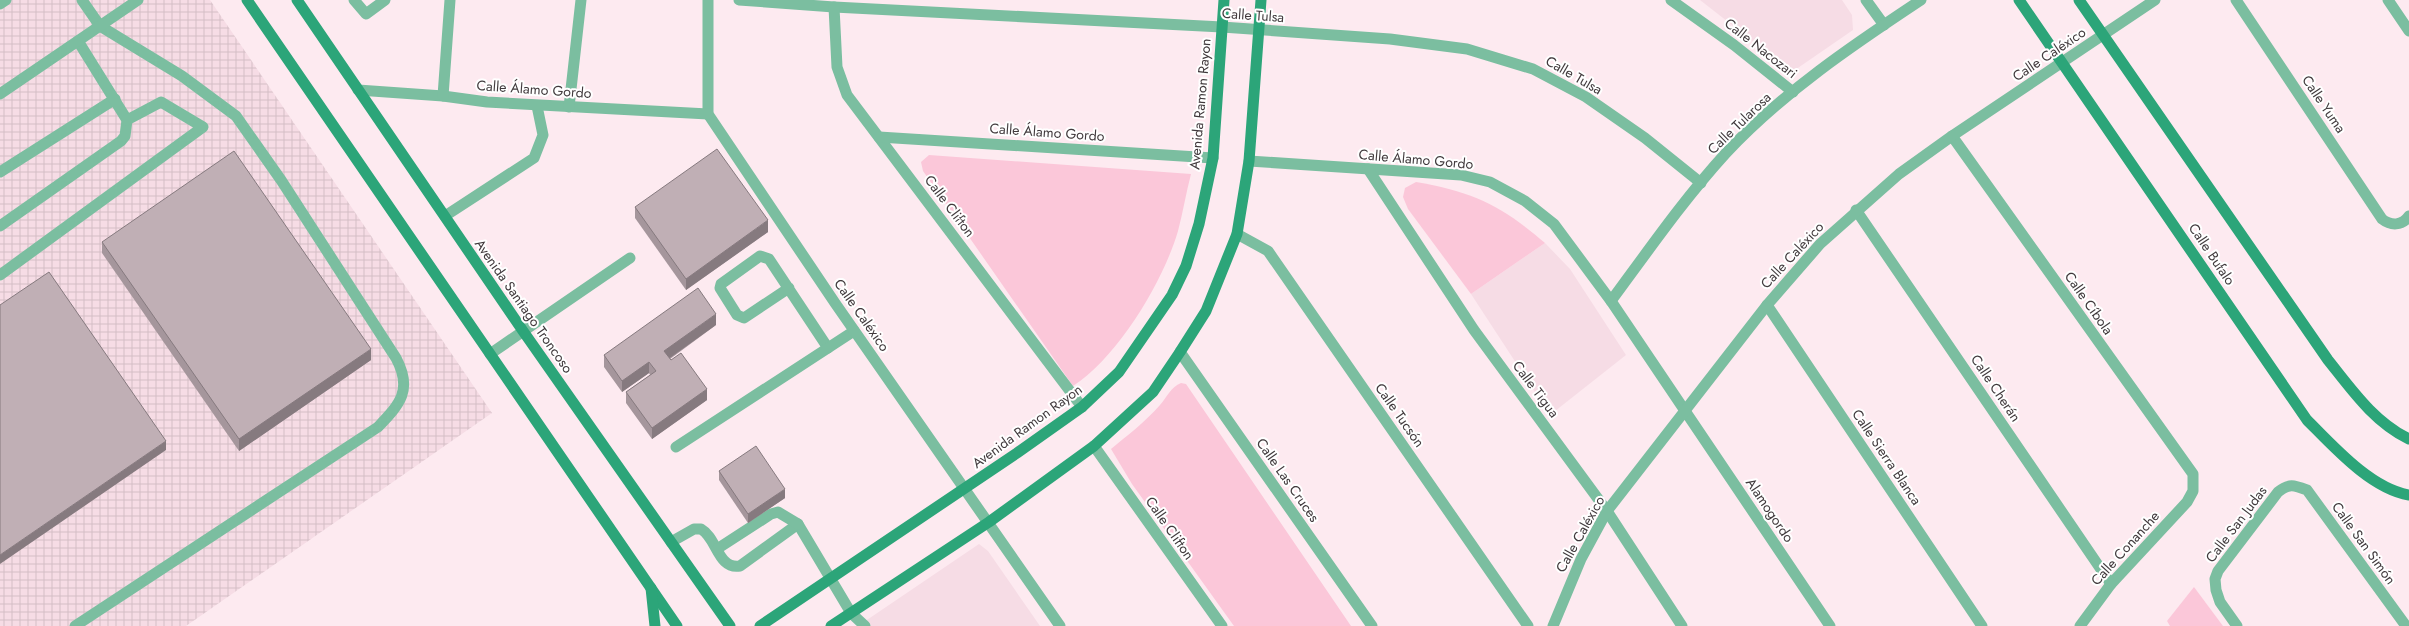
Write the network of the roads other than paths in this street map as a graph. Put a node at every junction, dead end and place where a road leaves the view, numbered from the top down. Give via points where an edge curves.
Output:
1 (6, 0) edge
2 (82, 0) edge
3 (138, 0) edge
4 (247, 0) edge
5 (354, 0) edge
6 (385, 0) edge
7 (450, 0) edge
8 (581, 0) edge
9 (708, 0) edge
10 (739, 0) edge
11 (1224, 0) edge
12 (1261, 0) edge
13 (1671, 0) edge
14 (1866, 0) edge
15 (1921, 0) edge
16 (2020, 0) edge
17 (2079, 0) edge
18 (2155, 0) edge
19 (2236, 0) edge
20 (2388, 0) edge
21 (300, 1) edge
22 (0, 4) edge
23 (834, 7) junction
24 (1884, 25) junction
25 (100, 26) junction
26 (1222, 27) junction
27 (2409, 30) edge
28 (1258, 31) junction
29 (2103, 36) junction
30 (78, 41) junction
31 (2064, 62) junction
32 (358, 90) junction
33 (1793, 92) junction
34 (0, 94) edge
35 (443, 96) junction
36 (115, 99) junction
37 (537, 106) junction
38 (569, 107) junction
39 (708, 114) junction
40 (127, 120) junction
41 (1952, 136) junction
42 (879, 137) junction
43 (1213, 158) junction
44 (1249, 161) junction
45 (1368, 169) junction
46 (0, 172) edge
47 (1701, 183) junction
48 (1856, 210) junction
49 (445, 216) junction
50 (2409, 216) edge
51 (0, 226) edge
52 (1237, 234) junction
53 (630, 258) dead end
54 (0, 275) edge
55 (789, 288) junction
56 (1611, 301) junction
57 (1767, 305) junction
58 (523, 331) junction
59 (854, 331) junction
60 (828, 348) junction
61 (1180, 352) junction
62 (490, 354) junction
63 (1082, 407) junction
64 (1686, 412) junction
65 (2409, 439) edge
66 (1094, 446) junction
67 (676, 447) dead end
68 (2293, 484) joint
69 (965, 488) junction
70 (2193, 490) joint
71 (2409, 495) edge
72 (1607, 511) junction
73 (989, 522) junction
74 (798, 524) junction
75 (671, 542) junction
76 (717, 550) junction
77 (832, 578) junction
78 (2111, 584) junction
79 (650, 586) junction
80 (851, 613) junction
81 (75, 626) edge
82 (655, 626) edge
83 (677, 626) edge
84 (730, 626) edge
85 (760, 626) edge
86 (831, 626) edge
87 (866, 626) edge
88 (1060, 626) edge
89 (1222, 626) edge
90 (1372, 626) edge
91 (1528, 626) edge
92 (1553, 626) edge
93 (1682, 626) edge
94 (1830, 626) edge
95 (1982, 626) edge
96 (2080, 626) edge
97 (2238, 626) edge
98 (2406, 626) edge

1 - 22 street
2 - 25 street
3 - 25 street
4 - 62 main road
5 - 6 street via 366,14
7 - 35 street
8 - 38 street
9 - 39 street
10 - 23 street, Calle Tulsa
11 - 26 main road, Avenida Ramon Rayon
12 - 28 main road
13 - 33 street, Calle Nacozari via 1734,44
14 - 24 street
15 - 24 street, Calle Tularosa
16 - 31 main road, Calle Bufalo
17 - 29 main road
18 - 29 street, Calle Caléxico
19 - 50 street, Calle Yuma via 2382,219 2388,224 2397,224
20 - 27 street
21 - 32 main road, Avenida Santiago Troncoso
23 - 26 street, Calle Tulsa
23 - 42 street, Calle Clifton via 837,67 841,79 854,105
24 - 33 street, Calle Tularosa
25 - 30 street
25 - 81 street via 182,76 236,116 281,180 396,358 404,372 404,389 398,406 378,427
26 - 28 street, Calle Tulsa
26 - 43 main road, Avenida Ramon Rayon
28 - 44 main road
28 - 47 street, Calle Tulsa via 1390,40 1467,49 1533,69 1586,97 1645,138
29 - 31 street, Calle Caléxico
29 - 65 main road via 2328,360 2362,403 2391,430
30 - 34 street
30 - 36 street
31 - 41 street, Calle Caléxico
31 - 71 main road, Calle Bufalo via 2307,420 2344,457 2378,482
32 - 35 street, Calle Álamo Gordo
32 - 49 main road, Avenida Santiago Troncoso
33 - 47 street, Calle Tularosa via 1759,120
35 - 37 street, Calle Álamo Gordo
36 - 40 street
36 - 46 street
37 - 38 street, Calle Álamo Gordo
37 - 49 street via 543,135 534,158
38 - 39 street, Calle Álamo Gordo
39 - 59 street, Calle Caléxico
40 - 51 street via 126,132 121,142
40 - 54 street via 161,102 203,127
41 - 48 street, Calle Caléxico via 1899,174
41 - 70 street, Calle Cíbola via 2193,474
42 - 43 street, Calle Álamo Gordo
42 - 63 street, Calle Clifton
43 - 63 main road, Avenida Ramon Rayon via 1199,224 1186,266 1172,295 1120,372
44 - 45 street, Calle Álamo Gordo
44 - 52 main road
45 - 56 street, Calle Álamo Gordo via 1461,175 1490,182 1525,201 1554,224
45 - 72 street, Calle Tigua via 1474,330
47 - 56 street, Calle Tularosa
48 - 57 street, Calle Caléxico via 1820,244
48 - 78 street, Calle Cherán
49 - 58 main road, Avenida Santiago Troncoso
52 - 61 main road via 1206,311
52 - 91 street, Calle Tucsón via 1268,251
53 - 58 street
55 - 55 street via 744,318 737,315 720,288 721,284 760,256 769,259
55 - 60 street
56 - 64 street, Calle Álamo Gordo
57 - 64 street, Calle Caléxico
57 - 95 street, Calle Sierra Blanca
58 - 62 street
58 - 75 main road, Avenida Santiago Troncoso
59 - 60 street
59 - 69 street, Calle Caléxico
60 - 67 street
61 - 66 main road via 1153,392
61 - 90 street, Calle Las Cruces
62 - 79 main road
63 - 69 main road, Avenida Ramon Rayon
64 - 72 street, Calle Caléxico
64 - 94 street, Alamogordo
66 - 73 main road
66 - 89 street, Calle Clifton
68 - 97 street, Calle San Judas via 2278,492 2218,571 2216,590 2220,602
68 - 98 street, Calle San Simón via 2307,490
69 - 73 street, Calle Caléxico
69 - 77 main road, Avenida Ramon Rayon
70 - 78 street, Calle Conanche via 2187,502
72 - 92 street, Calle Caléxico via 1581,559
72 - 93 street, Calle Tigua
73 - 80 main road
73 - 88 street, Calle Caléxico
74 - 76 street via 778,512 771,514
74 - 76 street via 740,566 729,566
74 - 77 street
75 - 76 street via 694,529 701,529
75 - 84 main road, Avenida Santiago Troncoso
77 - 80 street
77 - 85 main road, Avenida Ramon Rayon
78 - 96 street, Calle Conanche
79 - 82 main road
79 - 83 main road
80 - 86 main road
80 - 87 street

